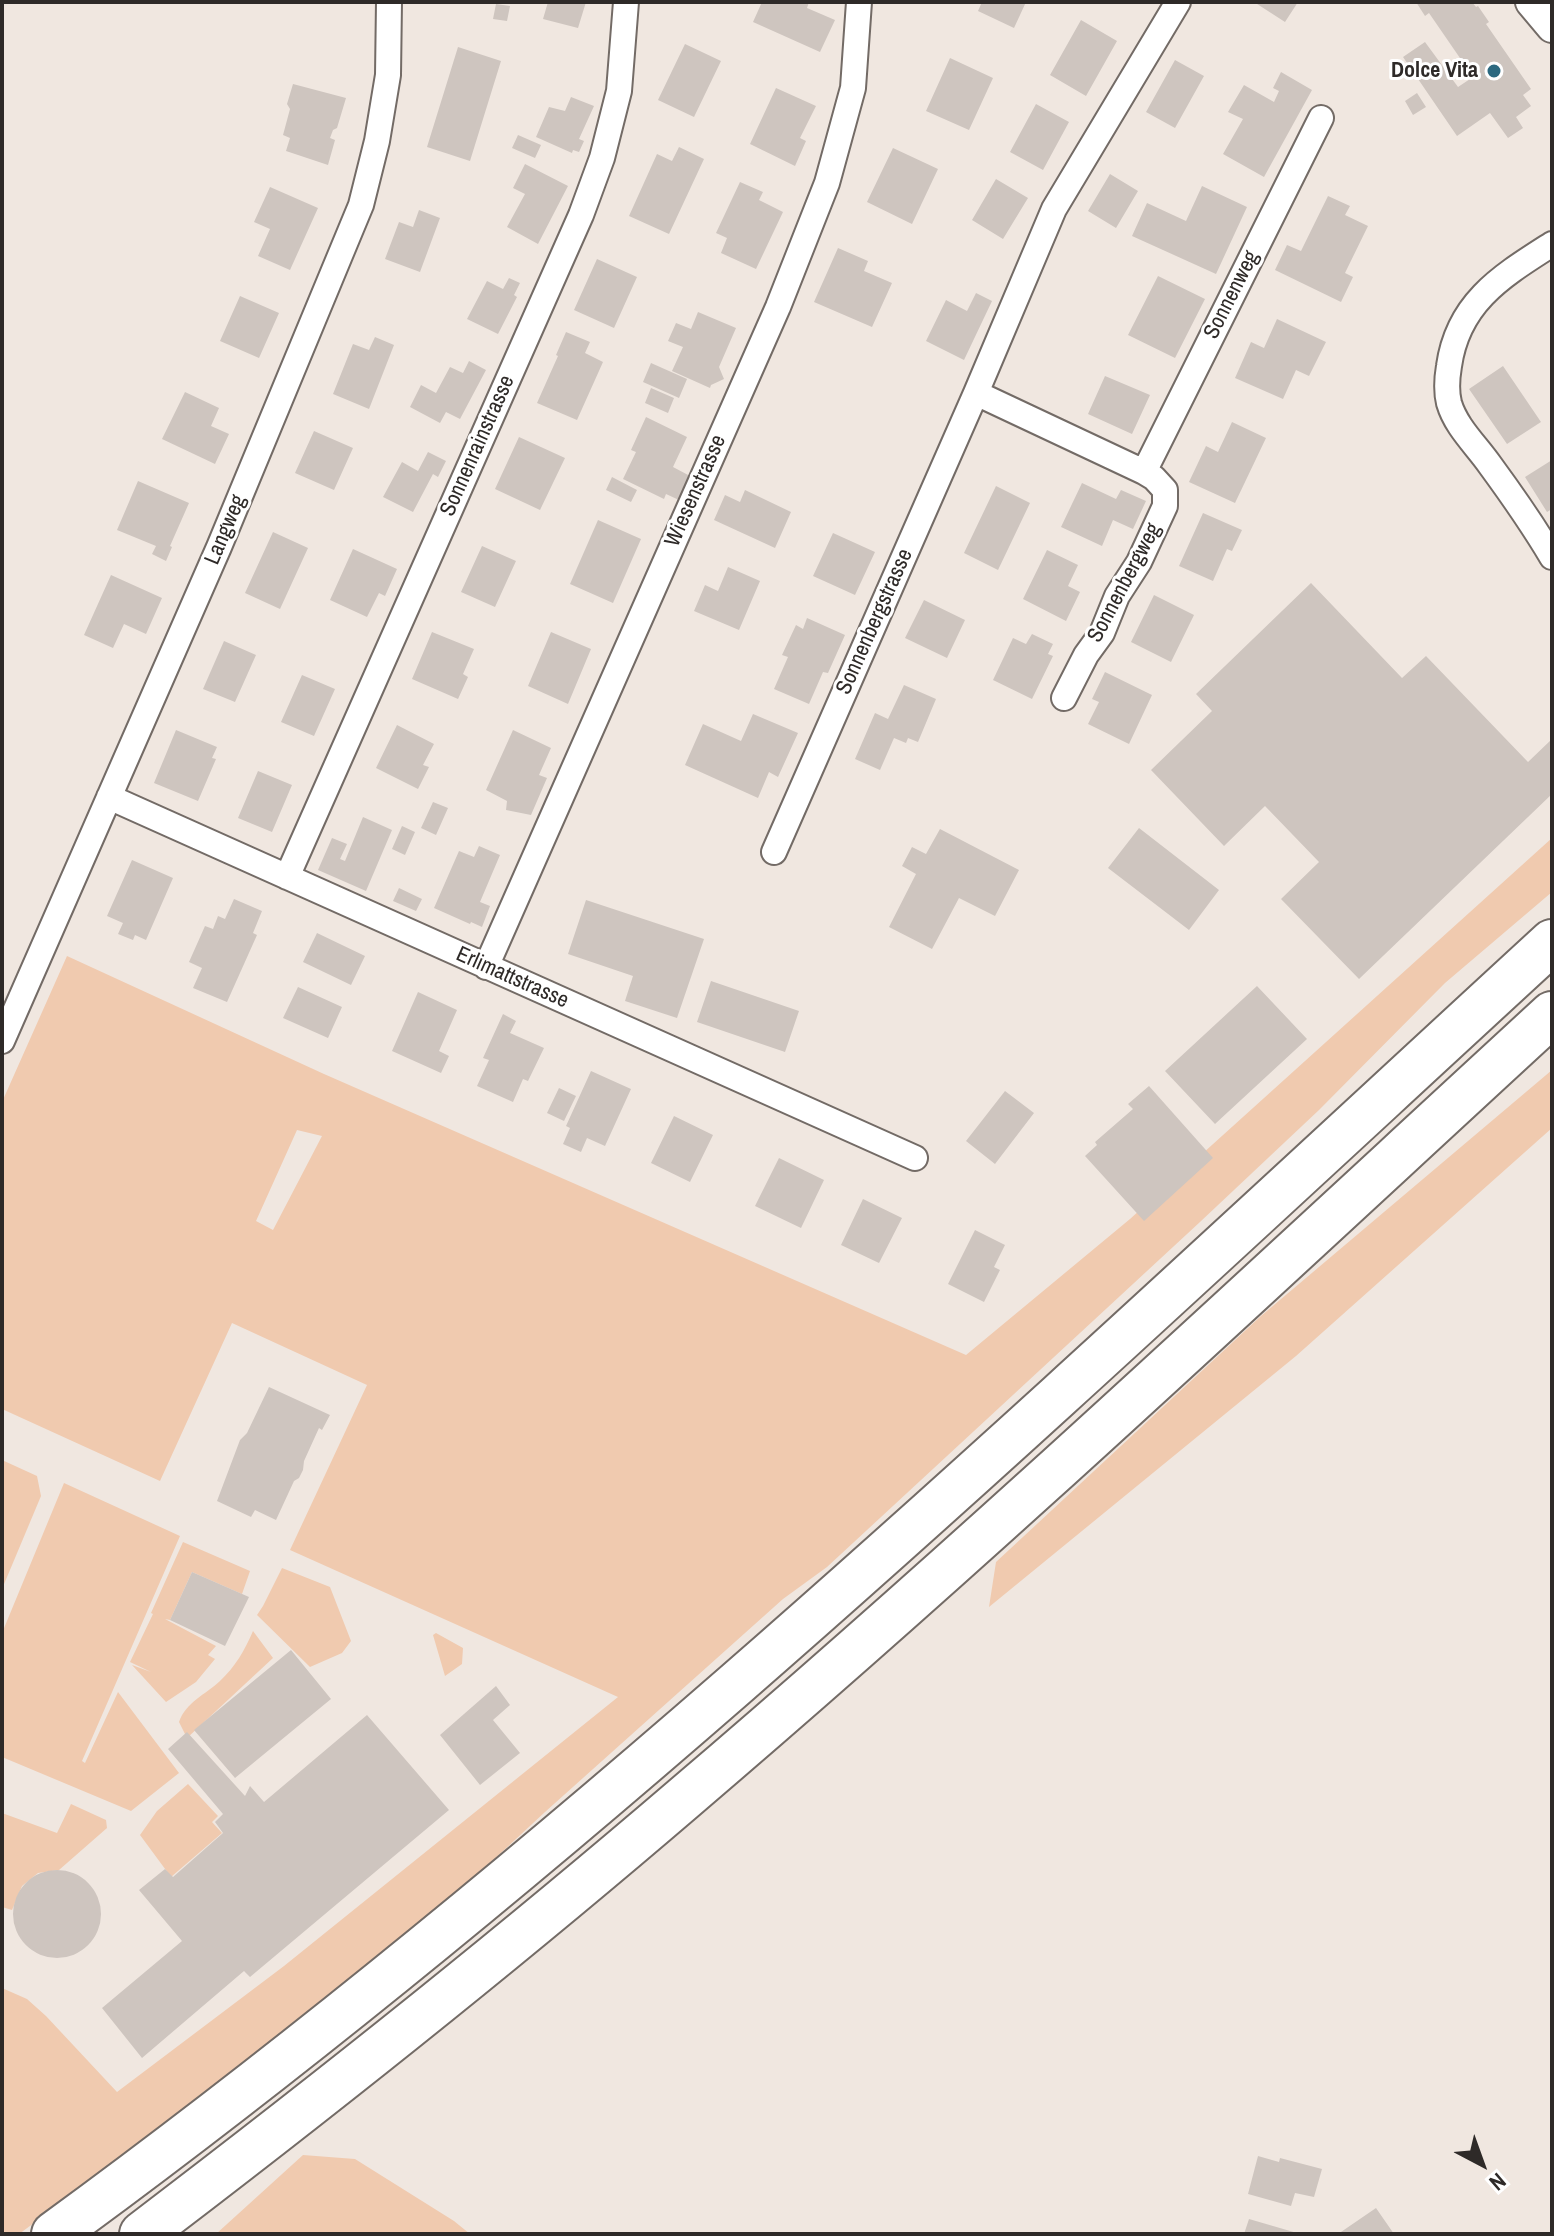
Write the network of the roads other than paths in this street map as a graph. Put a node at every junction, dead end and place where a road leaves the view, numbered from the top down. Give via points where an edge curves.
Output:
1 (389, 2) edge
2 (626, 2) edge
3 (859, 2) edge
4 (1178, 2) edge
5 (1531, 2) edge
6 (1552, 27) edge
7 (1321, 118) dead end
8 (1552, 244) edge
9 (976, 393) junction
10 (1144, 472) junction
11 (1552, 557) edge
12 (1064, 698) dead end
13 (109, 797) junction
14 (774, 852) dead end
15 (287, 877) junction
16 (1552, 942) edge
17 (486, 967) junction
18 (1552, 1014) edge
19 (2, 1041) edge
20 (915, 1158) dead end
21 (54, 2234) edge
22 (142, 2234) edge

1 - 13 street, Langweg via 388,75 361,205
2 - 15 street, Sonnenrainstrasse via 619,91 581,215
3 - 17 street, Wiesenstrasse via 853,88 827,183 778,307
4 - 9 street, Sonnenbergstrasse via 1054,209
5 - 6 street
7 - 10 street, Sonnenweg
8 - 11 street via 1503,275 1471,307 1452,345 1447,379 1449,403 1461,428
9 - 10 street
9 - 14 street, Sonnenbergstrasse
10 - 12 street, Sonnenbergweg via 1165,490 1165,506
13 - 15 street, Erlimattstrasse
13 - 19 street, Langweg
15 - 17 street, Erlimattstrasse
16 - 21 highway via 751,1671 332,2021
17 - 20 street, Erlimattstrasse
18 - 22 highway via 1083,1445 684,1798 371,2057

